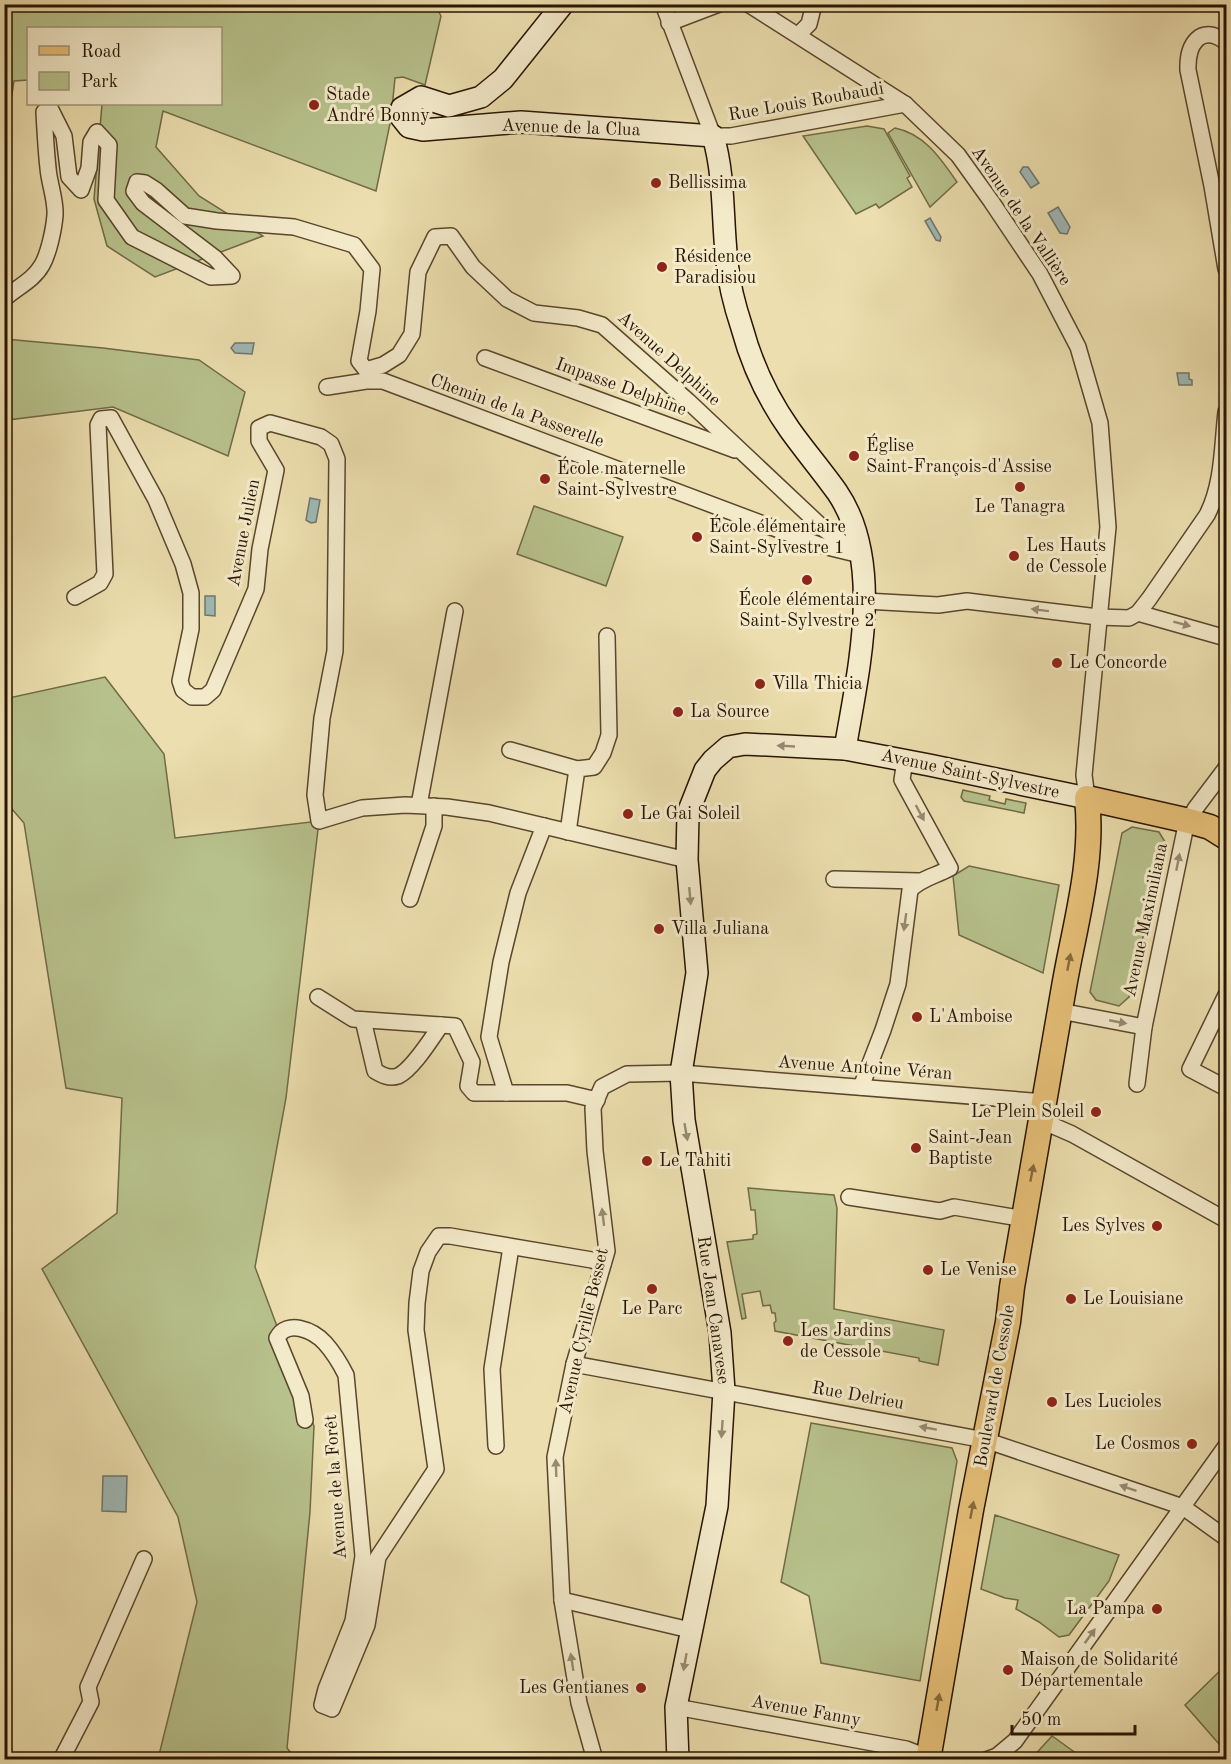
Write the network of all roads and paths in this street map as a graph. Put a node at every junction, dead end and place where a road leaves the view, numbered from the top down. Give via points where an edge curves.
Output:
1 (563, 4) edge
2 (663, 4) edge
3 (719, 4) edge
4 (748, 4) edge
5 (814, 4) edge
6 (669, 23) junction
7 (798, 35) junction
8 (1227, 42) edge
9 (904, 104) junction
10 (713, 136) junction
11 (1227, 269) edge
12 (4, 299) edge
13 (485, 357) dead end
14 (327, 387) dead end
15 (1227, 412) edge
16 (743, 453) junction
17 (1224, 456) edge
18 (861, 556) junction
19 (75, 597) dead end
20 (865, 601) junction
21 (454, 611) dead end
22 (1138, 613) junction
23 (1098, 617) junction
24 (607, 636) dead end
25 (1227, 638) edge
26 (845, 749) junction
27 (510, 750) dead end
28 (905, 760) junction
29 (1227, 768) edge
30 (577, 769) junction
31 (1087, 798) junction
32 (419, 806) junction
33 (435, 806) junction
34 (1189, 821) junction
35 (544, 826) junction
36 (568, 832) junction
37 (1227, 837) edge
38 (687, 860) junction
39 (834, 879) dead end
40 (919, 881) junction
41 (410, 899) dead end
42 (1227, 995) edge
43 (318, 997) dead end
44 (1060, 1011) junction
45 (363, 1020) junction
46 (441, 1025) junction
47 (1144, 1027) junction
48 (681, 1073) junction
49 (1137, 1084) dead end
50 (861, 1087) junction
51 (1227, 1088) edge
52 (506, 1094) junction
53 (597, 1100) junction
54 (1043, 1112) junction
55 (849, 1197) dead end
56 (1024, 1219) junction
57 (1227, 1220) edge
58 (511, 1246) junction
59 (603, 1264) junction
60 (574, 1364) junction
61 (724, 1391) junction
62 (305, 1420) dead end
63 (985, 1440) junction
64 (496, 1446) dead end
65 (1227, 1446) edge
66 (1183, 1507) junction
67 (1227, 1538) edge
68 (144, 1559) dead end
69 (562, 1600) junction
70 (690, 1630) junction
71 (676, 1707) junction
72 (930, 1759) edge
73 (61, 1760) edge
74 (595, 1760) edge
75 (678, 1760) edge
76 (986, 1760) edge

1 - 10 street, Avenue de la Clua via 503,79 481,98 449,106 421,97 402,108 400,117 410,127 423,130 521,122
2 - 6 street
3 - 6 street
4 - 7 street, Avenue de la Vallière
5 - 7 street via 809,24
6 - 10 street
7 - 9 street, Avenue de la Vallière
8 - 11 street via 1210,35 1194,42 1188,70
9 - 10 street, Rue Louis Roubaudi
9 - 23 street, Avenue de la Vallière via 958,155 992,201 1040,274 1078,347 1100,423 1108,527
10 - 18 street via 719,155 731,287 753,360 783,419 838,493 855,529
12 - 16 street, Avenue Delphine via 35,274 47,254 55,214 44,112 50,108 64,136 69,177 81,190 89,168 91,142 97,132 109,145 106,200 132,237 211,277 232,276 215,258 143,203 134,191 137,182 145,183 185,216 294,227 354,245 372,269 359,361 366,370 399,355 412,334 418,272 435,237 451,236 473,267 507,299 534,313 602,325
13 - 16 street, Impasse Delphine
14 - 18 street, Chemin de la Passerelle via 383,381 819,545
15 - 17 street
16 - 18 street, Avenue Delphine via 825,530
17 - 22 street via 1207,515
18 - 20 street
19 - 32 street, Avenue Julien via 100,583 105,573 98,425 102,419 111,418 156,500 183,564 191,592 191,620 180,681 192,698 205,697 213,690 256,589 276,470 259,441 260,428 270,423 321,437 331,444 337,459 337,580 334,651 322,718 315,795 319,821 362,808
23 -> 20 street via 968,601 938,605
20 - 26 street via 863,640
21 - 32 street
22 - 23 street via 1130,618
22 -> 25 street
23 - 31 street, Avenue de la Vallière via 1084,775
24 - 30 street via 609,735 594,767
26 - 28 street, Avenue Saint-Sylvestre
26 -> 38 street, Avenue Saint-Sylvestre via 745,744 728,747 705,770 688,813
27 - 30 street
28 - 31 street, Avenue Saint-Sylvestre
28 -> 40 street via 902,780 950,868
29 - 34 street, Avenue Maximiliana
30 - 36 street
31 - 34 main road, Avenue Saint-Sylvestre
44 -> 31 main road, Boulevard de Cessole via 1088,862
32 - 33 street, Avenue Julien
33 - 35 street, Avenue Julien
33 - 41 street via 434,826
34 - 37 main road, Avenue Saint-Sylvestre
47 -> 34 street, Avenue Maximiliana
35 - 36 street, Avenue Julien
35 - 52 street via 518,893 489,1036
36 - 38 street, Avenue Julien
38 -> 48 street via 697,973
39 - 40 street
40 -> 50 street via 910,890 897,984
42 - 51 street via 1190,1069
43 - 45 street via 353,1019
44 -> 47 street
44 - 54 main road, Boulevard de Cessole
45 - 46 street
45 - 46 street via 375,1071 384,1077 397,1076 410,1065
46 - 52 street via 455,1026 472,1062 468,1086 474,1093
47 - 49 street, Avenue Maximiliana
48 - 50 street, Avenue Antoine Véran
48 - 53 street via 627,1074 602,1088
48 -> 61 street, Rue Jean Canavese via 684,1120 720,1333
50 - 54 street, Avenue Antoine Véran
52 - 53 street via 567,1093
59 -> 53 street, Avenue Cyrille Besset via 607,1251 595,1151 593,1108
56 -> 54 main road, Boulevard de Cessole
54 - 57 street, Avenue Antoine Véran via 1072,1134
55 - 56 street via 940,1211 954,1207
56 - 63 main road, Boulevard de Cessole
58 - 59 street, Avenue de la Forêt
58 - 62 street, Avenue de la Forêt via 440,1236 428,1252 421,1271 416,1329 436,1469 378,1557 367,1625 332,1709 322,1705 353,1621 363,1556 346,1375 323,1340 302,1328 290,1327 280,1331 277,1338 302,1396
58 - 64 street via 492,1368
59 - 60 street, Avenue Cyrille Besset
60 - 61 street, Rue Delrieu
69 -> 60 street, Avenue Cyrille Besset via 555,1457
63 -> 61 street, Rue Delrieu
61 -> 70 street, Rue Jean Canavese via 717,1506
66 -> 63 street, Rue Delrieu
72 -> 63 main road, Boulevard de Cessole
65 - 66 street
66 - 67 street, Rue Delrieu
76 -> 66 street via 1014,1741
68 - 73 street via 88,1687 91,1702
69 - 70 street
74 -> 69 street, Avenue Cyrille Besset via 579,1703
70 -> 71 street, Rue Jean Canavese
71 - 72 street, Avenue Fanny via 906,1749
71 - 75 street, Rue Jean Canavese

